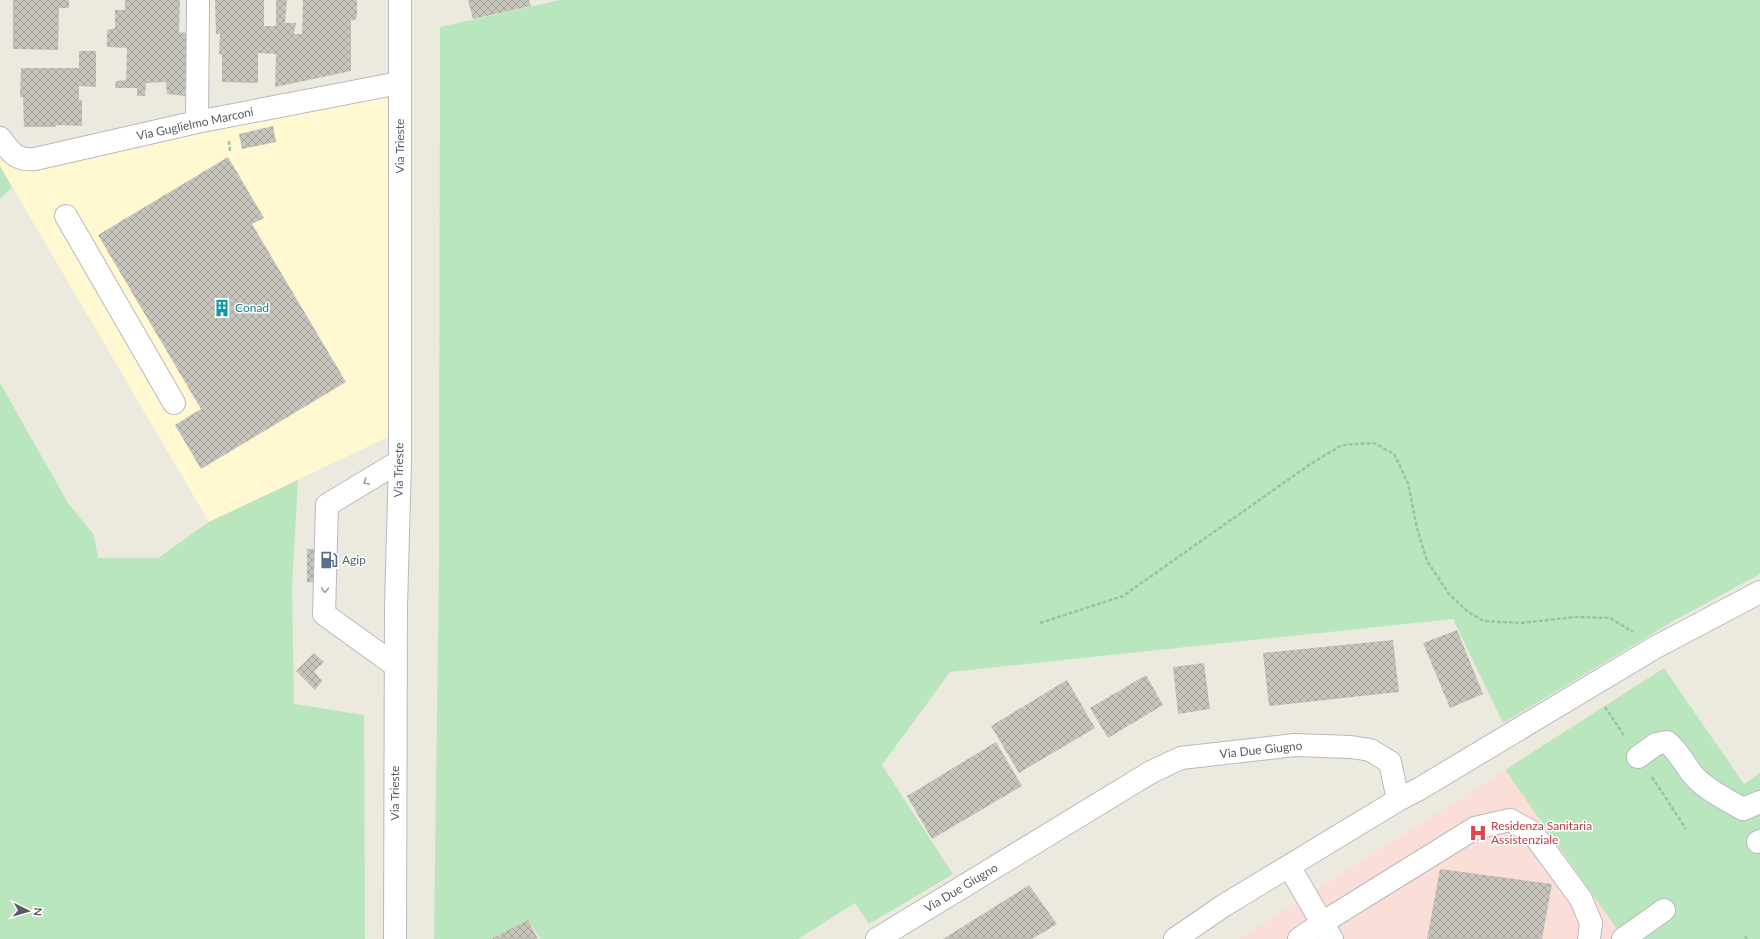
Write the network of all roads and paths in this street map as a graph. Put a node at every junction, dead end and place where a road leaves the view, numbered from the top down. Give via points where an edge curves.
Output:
1 (198, 0) edge
2 (400, 0) edge
3 (400, 83) junction
4 (198, 122) junction
5 (0, 138) edge
6 (66, 216) dead end
7 (174, 403) dead end
8 (400, 462) junction
9 (1760, 592) edge
10 (1040, 623) dead end
11 (1654, 648) junction
12 (396, 666) junction
13 (1638, 757) dead end
14 (1398, 800) junction
15 (1760, 802) edge
16 (1289, 866) junction
17 (1664, 910) dead end
18 (1327, 931) edge
19 (1745, 936) dead end
20 (395, 939) edge
21 (877, 939) edge
22 (1175, 939) edge
23 (1299, 939) edge
24 (1589, 939) edge
25 (1623, 939) edge
26 (1747, 939) edge

1 - 4 street
2 - 3 street, Via Trieste
3 - 4 street, Via Guglielmo Marconi
3 - 8 street, Via Trieste
4 - 5 street, Via Guglielmo Marconi via 23,161 13,155
6 - 7 street
8 - 12 street, Via Trieste
8 -> 12 street via 327,505 324,614
9 - 11 street
10 - 11 path via 1123,596 1342,445 1374,443 1394,454 1408,483 1427,561 1449,594 1468,612 1484,621 1520,623 1576,616 1610,618 1629,628
11 - 14 street
12 - 20 street, Via Trieste
13 - 15 street via 1656,744 1667,742 1696,778 1710,789 1743,808
14 - 16 street
14 - 21 street, Via Due Giugno via 1390,762 1370,750 1295,744 1181,758 1151,772
16 - 18 street
16 - 22 street
17 - 25 street
18 - 23 street
18 - 24 street via 1475,828 1510,820 1532,832 1581,899 1591,923
19 - 26 path

